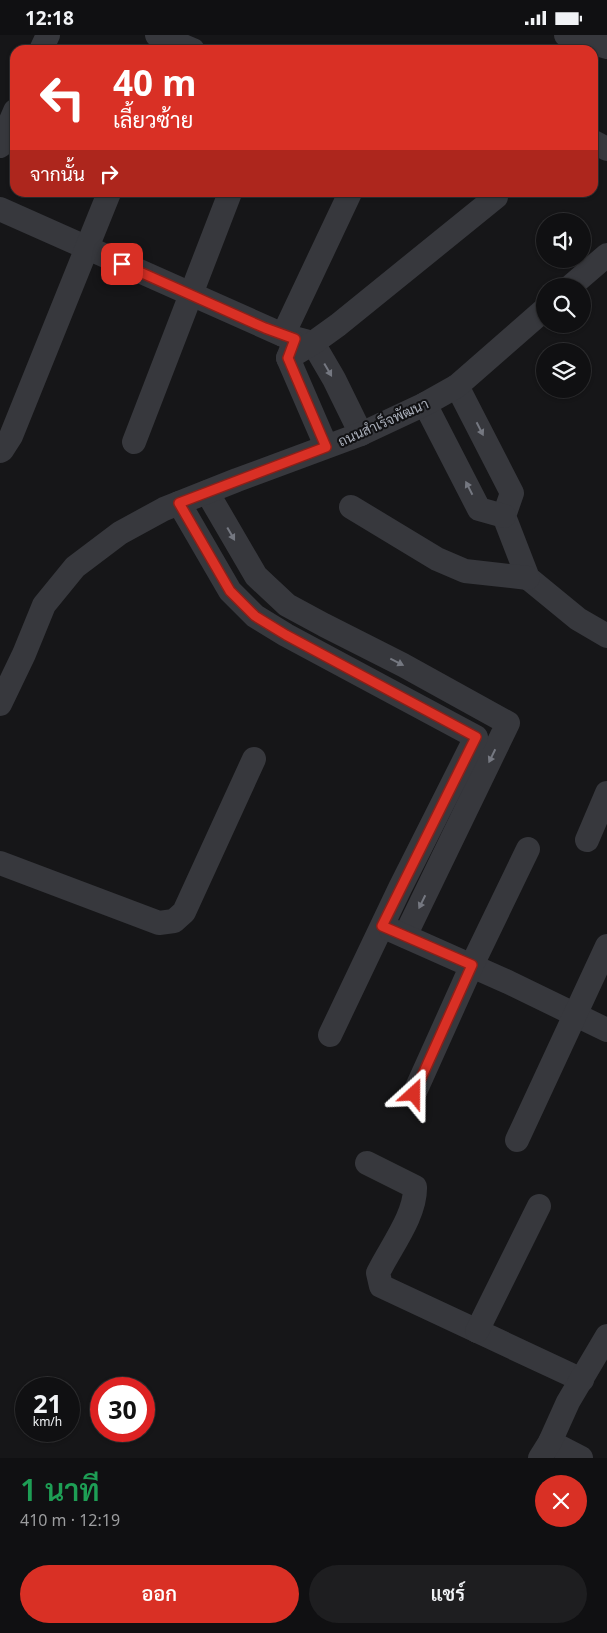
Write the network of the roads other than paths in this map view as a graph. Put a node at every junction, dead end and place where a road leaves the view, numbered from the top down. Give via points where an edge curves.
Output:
1 (571, 36) edge
2 (607, 47) edge
3 (10, 123) edge
4 (0, 146) edge
5 (107, 197) edge
6 (228, 197) edge
7 (349, 197) edge
8 (496, 197) dead end
9 (0, 209) edge
10 (87, 249) junction
11 (607, 255) edge
12 (581, 278) edge
13 (190, 295) junction
14 (536, 317) edge
15 (295, 344) junction
16 (457, 386) junction
17 (425, 404) junction
18 (361, 434) junction
19 (134, 441) dead end
20 (326, 447) junction
21 (0, 451) edge
22 (207, 492) junction
23 (179, 503) junction
24 (351, 507) dead end
25 (504, 516) junction
26 (528, 578) junction
27 (607, 636) edge
28 (364, 645) junction
29 (352, 671) junction
30 (0, 704) edge
31 (508, 723) junction
32 (476, 737) junction
33 (254, 759) dead end
34 (607, 793) edge
35 (587, 840) dead end
36 (528, 849) dead end
37 (0, 863) edge
38 (382, 926) junction
39 (405, 936) junction
40 (607, 947) edge
41 (472, 965) junction
42 (575, 1014) junction
43 (607, 1030) edge
44 (330, 1035) dead end
45 (414, 1094) dead end
46 (517, 1140) dead end
47 (367, 1163) dead end
48 (538, 1206) dead end
49 (477, 1331) junction
50 (607, 1336) edge
51 (582, 1380) junction
52 (545, 1450) edge
53 (581, 1458) edge

1 - 2 street
3 - 4 street
5 - 10 street
6 - 13 street
7 - 15 street
8 - 15 street
9 - 10 street
10 - 13 street
10 - 21 street via 10,436
11 - 12 street
13 - 15 street
13 - 19 street
14 - 16 street, ถนนสำเร็จพัฒนา
15 -> 18 street via 334,379
15 - 20 street
16 - 17 street, ถนนสำเร็จพัฒนา
16 -> 25 street via 512,493
17 - 18 street, ถนนสำเร็จพัฒนา
25 -> 17 street via 480,509
18 - 20 street, ถนนสำเร็จพัฒนา
20 - 22 street, ถนนสำเร็จพัฒนา
22 - 23 street, ถนนสำเร็จพัฒนา
22 -> 28 street via 256,576 287,605
23 - 29 street via 230,591 255,616
23 - 30 street, ถนนสำเร็จพัฒนา via 120,533 75,567 44,605
24 - 26 street via 438,559 466,571
25 - 26 street
26 - 27 street via 578,619
28 - 29 street
28 -> 31 street
29 - 32 street
31 - 32 street
31 -> 39 street
32 - 38 street
33 - 37 street via 184,912 174,921 159,923
34 - 35 street
36 - 41 street
38 - 39 street
38 - 44 street
39 - 41 street
40 - 42 street
41 - 42 street
41 - 45 street
42 - 43 street
42 - 46 street
47 - 49 street via 415,1187 409,1215 378,1273 381,1286
48 - 49 street
49 - 51 street
50 - 51 street
51 - 52 street via 568,1401
52 - 53 street

